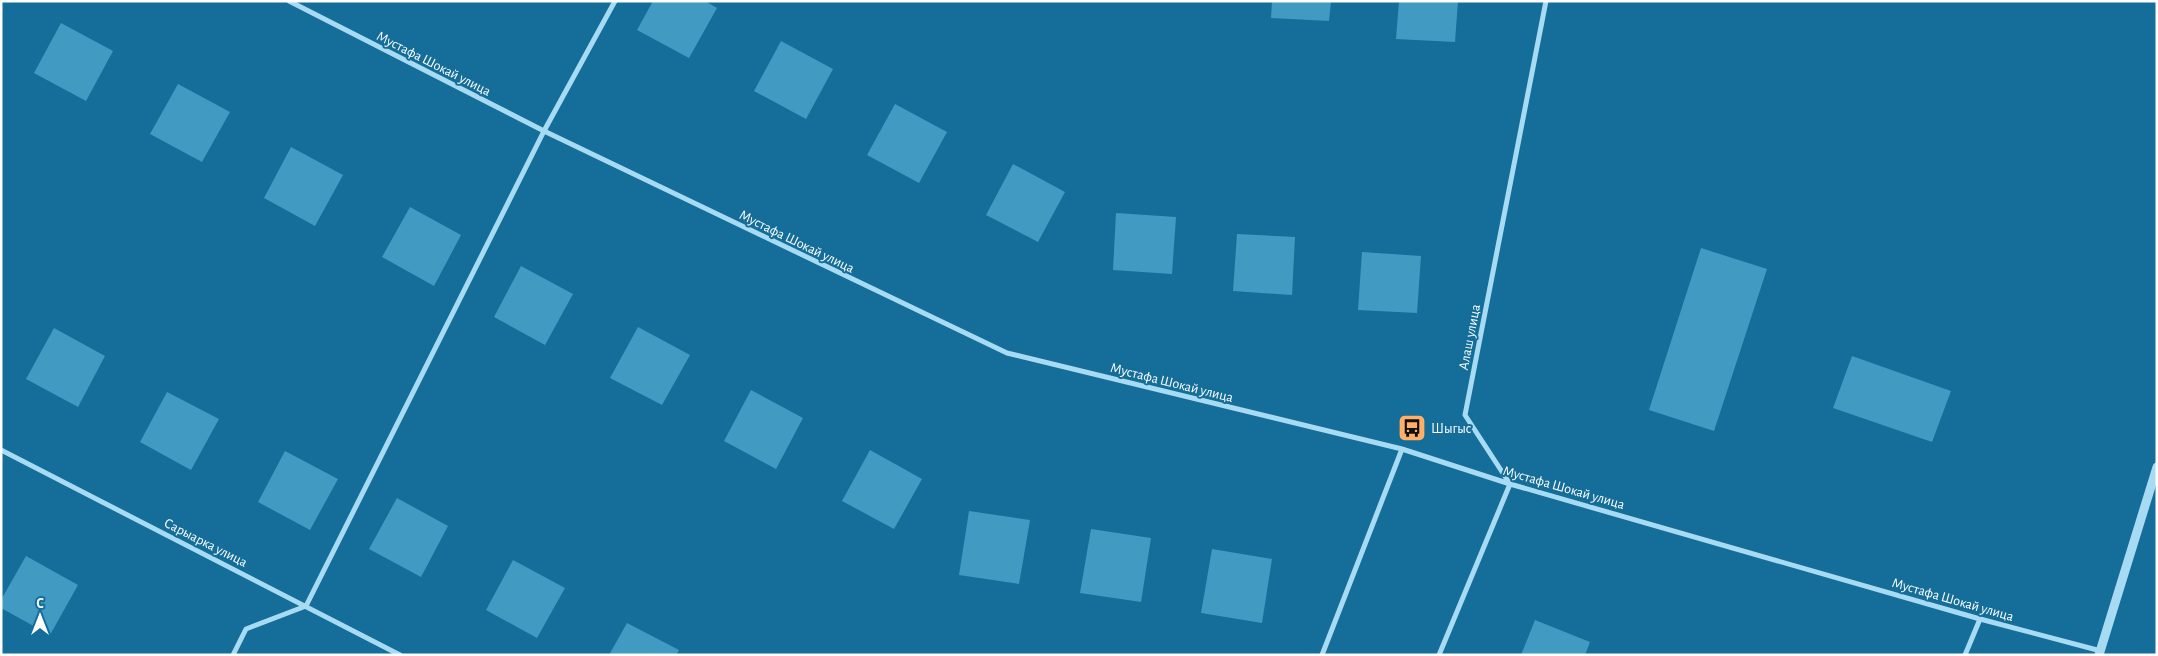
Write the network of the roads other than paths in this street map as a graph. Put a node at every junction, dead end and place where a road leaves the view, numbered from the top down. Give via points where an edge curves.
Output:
1 (289, 1) edge
2 (615, 1) edge
3 (1546, 1) edge
4 (544, 132) junction
5 (1402, 449) junction
6 (1, 450) edge
7 (2157, 467) edge
8 (1510, 484) junction
9 (306, 606) junction
10 (1980, 619) junction
11 (2100, 653) edge
12 (233, 655) edge
13 (400, 655) edge
14 (1322, 655) edge
15 (1438, 655) edge
16 (1965, 655) edge

1 - 4 street, Мустафа Шокай улица
2 - 4 street
3 - 8 street, Алаш улица via 1465,415
4 - 5 street, Мустафа Шокай улица via 1007,353
4 - 9 street
5 - 8 street, Мустафа Шокай улица
5 - 14 street
6 - 9 street, Сарыарка улица
7 - 11 street
8 - 10 street, Мустафа Шокай улица
8 - 15 street
9 - 12 street via 246,629
9 - 13 street, Сарыарка улица
10 - 11 street, Мустафа Шокай улица
10 - 16 street

